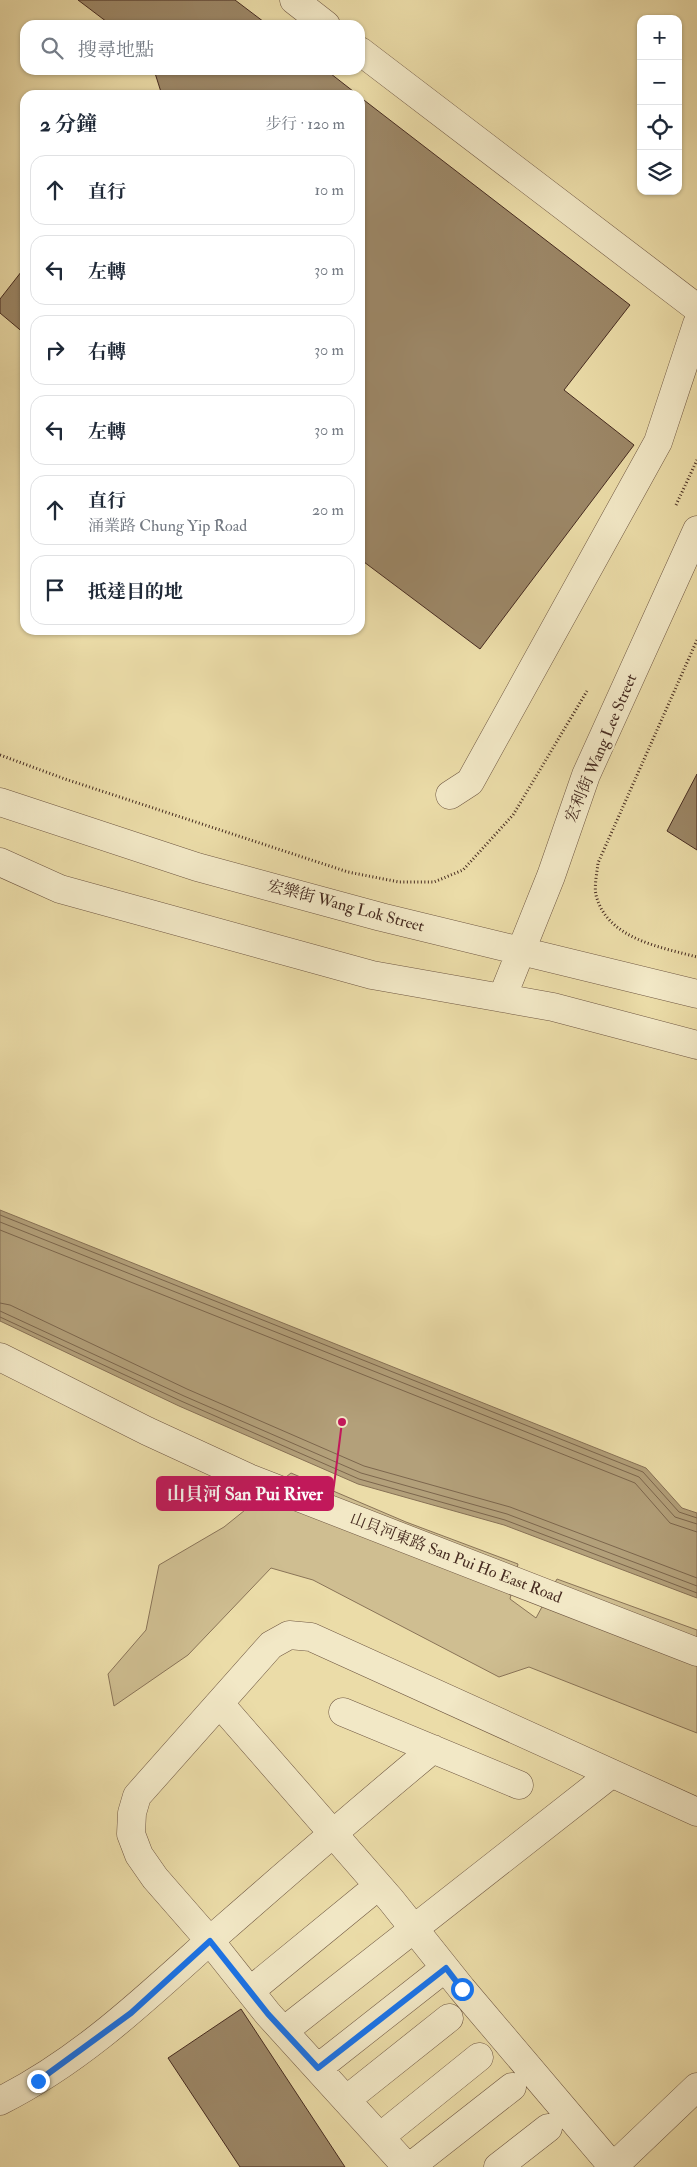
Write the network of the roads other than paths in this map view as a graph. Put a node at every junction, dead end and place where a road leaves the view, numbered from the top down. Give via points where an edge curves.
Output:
1 (294, 0) edge
2 (320, 20) edge
3 (365, 55) edge
4 (697, 308) edge
5 (697, 324) edge
6 (697, 530) edge
7 (450, 795) dead end
8 (0, 802) edge
9 (0, 862) edge
10 (521, 950) junction
11 (697, 994) edge
12 (502, 998) junction
13 (697, 1045) edge
14 (0, 1356) edge
15 (697, 1652) edge
16 (220, 1704) junction
17 (343, 1712) dead end
18 (433, 1749) junction
19 (611, 1774) junction
20 (519, 1785) dead end
21 (697, 1812) edge
22 (332, 1833) junction
23 (378, 1886) junction
24 (413, 1929) junction
25 (210, 1941) junction
26 (454, 1979) junction
27 (250, 1991) junction
28 (449, 2018) dead end
29 (285, 2030) junction
30 (479, 2057) dead end
31 (318, 2068) junction
32 (512, 2087) dead end
33 (697, 2087) edge
34 (0, 2100) edge
35 (346, 2100) junction
36 (559, 2122) junction
37 (380, 2138) junction
38 (409, 2167) edge
39 (498, 2167) edge
40 (613, 2167) edge

1 - 2 street
3 - 4 street
5 - 7 street via 658,442 470,782
6 - 10 street, 宏利街 Wang Lee Street via 586,775
8 - 10 street, 宏樂街 Wang Lok Street via 197,867
9 - 12 street via 60,889 372,975
10 - 11 street, 宏樂街 Wang Lok Street
10 - 12 street, 宏利街 Wang Lee Street
12 - 13 street via 552,1007
14 - 15 street, 山貝河東路 San Pui Ho East Road via 147,1431 249,1478
16 - 19 street via 271,1644 290,1634 312,1637
16 - 22 street
16 - 25 street via 137,1796 131,1834 139,1855 155,1878
17 - 18 street
18 - 20 street
18 - 22 street
19 - 21 street
19 - 24 street
22 - 23 street
22 - 25 street
23 - 24 street
23 - 27 street
24 - 26 street
24 - 29 street
25 - 27 street
25 - 34 street via 102,2036 38,2081
26 - 31 street
26 - 36 street
27 - 29 street
28 - 35 street
29 - 31 street
30 - 37 street
31 - 35 street
32 - 38 street
33 - 40 street
35 - 37 street
36 - 39 street
36 - 40 street
37 - 38 street

